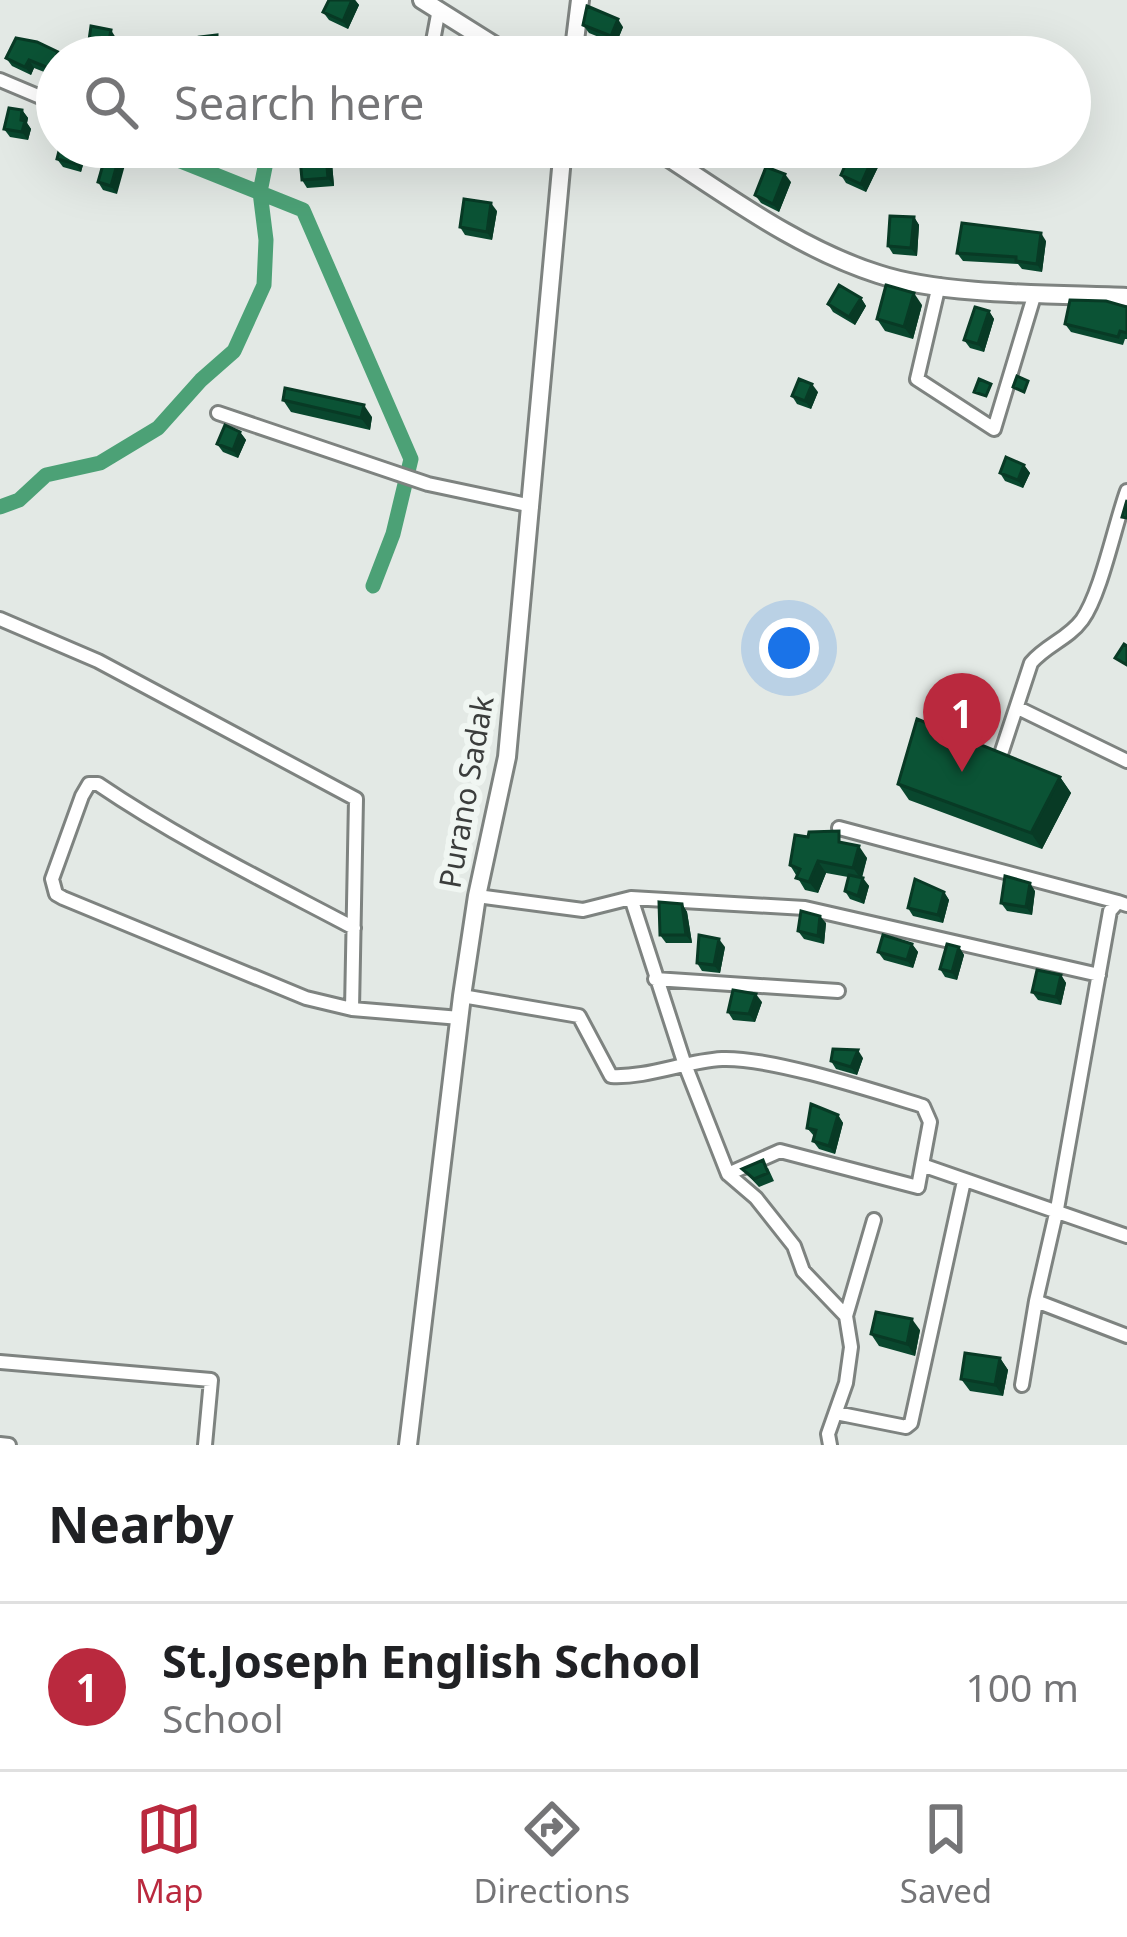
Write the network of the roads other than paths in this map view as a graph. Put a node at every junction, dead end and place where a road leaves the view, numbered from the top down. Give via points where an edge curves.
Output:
1 (580, 0) edge
2 (431, 4) edge
3 (430, 36) edge
4 (481, 36) edge
5 (576, 36) edge
6 (0, 80) edge
7 (36, 95) edge
8 (561, 168) edge
9 (685, 168) edge
10 (939, 285) junction
11 (1035, 293) junction
12 (1127, 297) edge
13 (218, 413) dead end
14 (1127, 491) edge
15 (532, 506) junction
16 (0, 619) edge
17 (1018, 708) junction
18 (1002, 751) edge
19 (1127, 761) edge
20 (839, 828) edge
21 (477, 896) junction
22 (631, 898) junction
23 (1122, 903) edge
24 (354, 928) junction
25 (1099, 975) junction
26 (655, 979) junction
27 (838, 991) dead end
28 (462, 996) junction
29 (352, 1009) junction
30 (460, 1018) junction
31 (684, 1062) junction
32 (922, 1165) junction
33 (728, 1174) junction
34 (964, 1181) junction
35 (1058, 1209) junction
36 (874, 1220) dead end
37 (1127, 1236) edge
38 (1036, 1301) junction
39 (846, 1316) junction
40 (1127, 1316) edge
41 (1123, 1333) edge
42 (0, 1362) edge
43 (1022, 1385) dead end
44 (836, 1413) junction
45 (205, 1445) edge
46 (408, 1445) edge
47 (830, 1445) edge

1 - 5 main road
2 - 3 street
2 - 4 main road
6 - 7 street
8 - 15 main road, Purano Sadak
9 - 10 main road via 797,239 880,275
10 - 11 main road
10 - 11 street via 917,380 994,429
11 - 12 main road
13 - 15 street via 428,484
14 - 17 street via 1086,616 1031,663
15 - 21 main road, Purano Sadak via 507,757
16 - 24 street via 356,799
17 - 18 street
17 - 19 street
20 - 23 street
21 - 22 street via 583,910
21 - 28 main road, Purano Sadak
22 - 25 street via 806,908
22 - 26 street
23 - 25 street via 1110,911
24 - 29 street
24 - 29 street via 98,784 82,796 52,879 56,894 99,913 277,987
25 - 35 street
26 - 27 street
26 - 31 street
28 - 30 main road, Purano Sadak
28 - 31 street via 575,1014 611,1076
29 - 30 street
30 - 46 main road, Purano Sadak
31 - 32 street via 752,1061 922,1106 930,1122
31 - 33 street
32 - 33 street via 918,1187 780,1151
32 - 34 street
33 - 39 street via 756,1198 803,1271
34 - 35 street
34 - 44 street via 913,1419 906,1426
35 - 37 street
35 - 38 street
36 - 39 street
38 - 41 street
38 - 43 street
39 - 44 street via 851,1347
40 - 41 street
42 - 45 street via 211,1379
44 - 47 street

